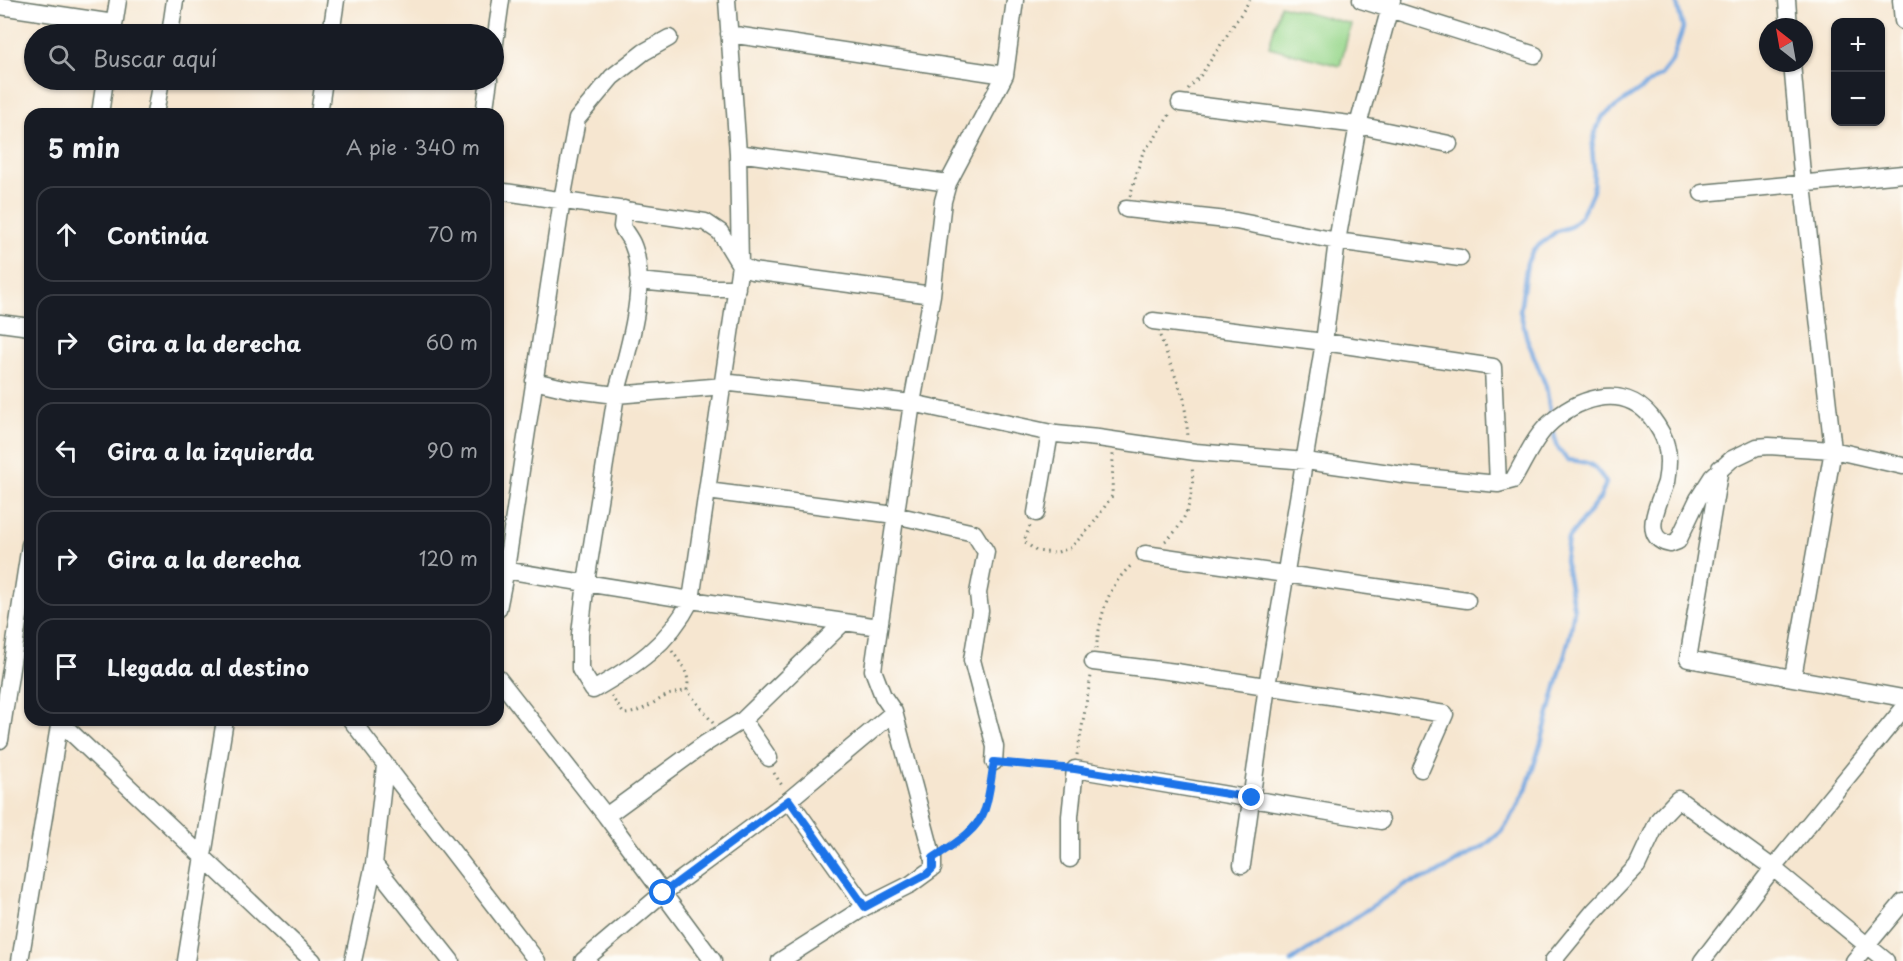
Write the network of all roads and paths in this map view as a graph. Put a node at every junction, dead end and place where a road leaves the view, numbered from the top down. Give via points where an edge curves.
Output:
1 (118, 0) edge
2 (175, 0) edge
3 (336, 0) edge
4 (501, 0) edge
5 (727, 0) edge
6 (1015, 0) edge
7 (1361, 0) edge
8 (1787, 0) edge
9 (1901, 0) edge
10 (1391, 4) edge
11 (0, 6) edge
12 (1788, 18) edge
13 (1903, 21) edge
14 (88, 24) edge
15 (114, 24) edge
16 (171, 24) edge
17 (332, 24) edge
18 (498, 24) edge
19 (729, 34) junction
20 (669, 38) dead end
21 (1535, 55) dead end
22 (1793, 72) edge
23 (1005, 75) junction
24 (104, 90) edge
25 (159, 90) edge
26 (323, 90) edge
27 (488, 90) edge
28 (1180, 103) dead end
29 (101, 108) edge
30 (156, 108) edge
31 (320, 108) edge
32 (485, 108) edge
33 (1358, 125) junction
34 (1449, 144) dead end
35 (738, 153) junction
36 (1903, 174) edge
37 (948, 183) junction
38 (1803, 185) junction
39 (504, 192) edge
40 (1702, 193) dead end
41 (562, 200) junction
42 (624, 209) junction
43 (1126, 209) dead end
44 (1337, 241) junction
45 (1460, 258) dead end
46 (740, 265) junction
47 (638, 281) junction
48 (737, 288) junction
49 (932, 295) junction
50 (1153, 321) dead end
51 (0, 323) edge
52 (24, 326) edge
53 (1324, 342) junction
54 (534, 381) junction
55 (724, 386) junction
56 (616, 395) junction
57 (912, 403) junction
58 (1050, 433) junction
59 (1113, 440) junction
60 (1833, 450) junction
61 (1306, 461) junction
62 (1903, 466) edge
63 (1720, 468) junction
64 (1498, 484) junction
65 (707, 491) junction
66 (1036, 513) dead end
67 (895, 515) junction
68 (1024, 541) dead end
69 (1145, 554) dead end
70 (504, 557) edge
71 (504, 569) edge
72 (24, 571) edge
73 (1287, 575) junction
74 (586, 582) junction
75 (691, 600) junction
76 (1467, 600) dead end
77 (844, 622) junction
78 (879, 627) junction
79 (665, 639) junction
80 (7, 644) edge
81 (1093, 662) dead end
82 (1793, 677) junction
83 (602, 685) junction
84 (504, 686) edge
85 (1268, 686) junction
86 (687, 690) junction
87 (1903, 698) edge
88 (1903, 709) edge
89 (894, 712) junction
90 (743, 720) junction
91 (59, 726) edge
92 (65, 726) edge
93 (224, 726) edge
94 (355, 726) edge
95 (722, 734) junction
96 (0, 740) edge
97 (769, 758) joint
98 (994, 762) junction
99 (385, 766) junction
100 (1075, 769) junction
101 (1421, 769) dead end
102 (1252, 798) junction
103 (789, 800) junction
104 (606, 816) junction
105 (1381, 821) dead end
106 (203, 856) junction
107 (933, 858) junction
108 (1070, 859) dead end
109 (374, 864) junction
110 (1242, 865) dead end
111 (1773, 868) junction
112 (663, 893) junction
113 (1903, 902) edge
114 (865, 907) junction
115 (1866, 945) junction
116 (20, 961) edge
117 (186, 961) edge
118 (314, 961) edge
119 (353, 961) edge
120 (451, 961) edge
121 (537, 961) edge
122 (583, 961) edge
123 (713, 961) edge
124 (780, 961) edge
125 (1553, 961) edge
126 (1702, 961) edge
127 (1854, 961) edge
128 (1886, 961) edge

1 - 15 street
2 - 16 street
3 - 17 street
4 - 18 street
5 - 19 street
6 - 23 street
7 - 10 street
8 - 12 street
9 - 13 street
10 - 21 street
10 - 33 street
11 - 14 street
19 - 23 street
19 - 35 street
20 - 41 street via 612,77 577,118
22 - 38 street
23 - 37 street
24 - 29 street
25 - 30 street
26 - 31 street
27 - 32 street
28 - 33 street
33 - 34 street
33 - 44 street
35 - 37 street
35 - 46 street
36 - 38 street
37 - 49 street
38 - 40 street
38 - 60 street
39 - 41 street
41 - 42 street
41 - 54 street
42 - 46 street via 705,222 720,232
42 - 47 street via 622,227 632,242
43 - 44 street via 1236,221
44 - 45 street
44 - 53 street
46 - 48 street
46 - 49 street via 752,271
47 - 48 street
47 - 56 street via 635,327
48 - 55 street
49 - 57 street
50 - 53 street
51 - 52 street
53 - 61 street
53 - 64 street via 1492,367
54 - 56 street
54 - 70 street
55 - 56 street
55 - 57 street via 731,382
55 - 65 street
56 - 74 street
57 - 58 street
57 - 67 street
58 - 59 street
58 - 66 street
59 - 61 street via 1195,452
59 - 68 path via 1112,496 1091,527 1070,548 1055,553 1036,551
60 - 62 street
60 - 63 street via 1757,447
60 - 82 street
61 - 64 street
61 - 73 street
63 - 64 street via 1705,485 1678,541 1663,543 1654,533 1653,524 1666,480 1667,447 1655,422 1641,406 1621,397 1606,396 1573,407 1550,424 1539,435 1513,480
63 - 82 street via 1688,659
65 - 67 street
65 - 75 street
67 - 78 street
67 - 98 street via 974,533 986,552 972,660 995,747
69 - 73 street
71 - 74 street
72 - 80 street
73 - 76 street
73 - 85 street
74 - 75 street
74 - 83 street via 580,669 593,690
75 - 77 street
75 - 79 street
77 - 78 street
77 - 90 street
78 - 89 street via 873,670
79 - 83 street via 630,669
79 - 86 path via 686,671
80 - 96 street
81 - 85 street
82 - 87 street
83 - 86 path via 624,714
84 - 104 street
85 - 101 street via 1445,714
85 - 102 street
86 - 95 path
88 - 111 street
89 - 103 street
89 - 107 street
90 - 95 street
90 - 97 street
91 - 116 street
92 - 106 street
93 - 106 street
94 - 99 street
95 - 104 street
97 - 103 path via 769,766
98 - 100 path
98 - 107 path via 984,811 966,834
99 - 109 street
99 - 121 street
100 - 102 street
100 - 108 street
102 - 105 street
102 - 110 street
103 - 112 street
103 - 114 street
104 - 112 street
106 - 117 street
106 - 118 street
107 - 114 street via 933,868 927,874
109 - 119 street
109 - 120 street
111 - 115 street
111 - 125 street via 1678,799 1659,819 1637,866
111 - 126 street
112 - 122 street
112 - 123 street
113 - 115 street
114 - 124 street
115 - 127 street
115 - 128 street

